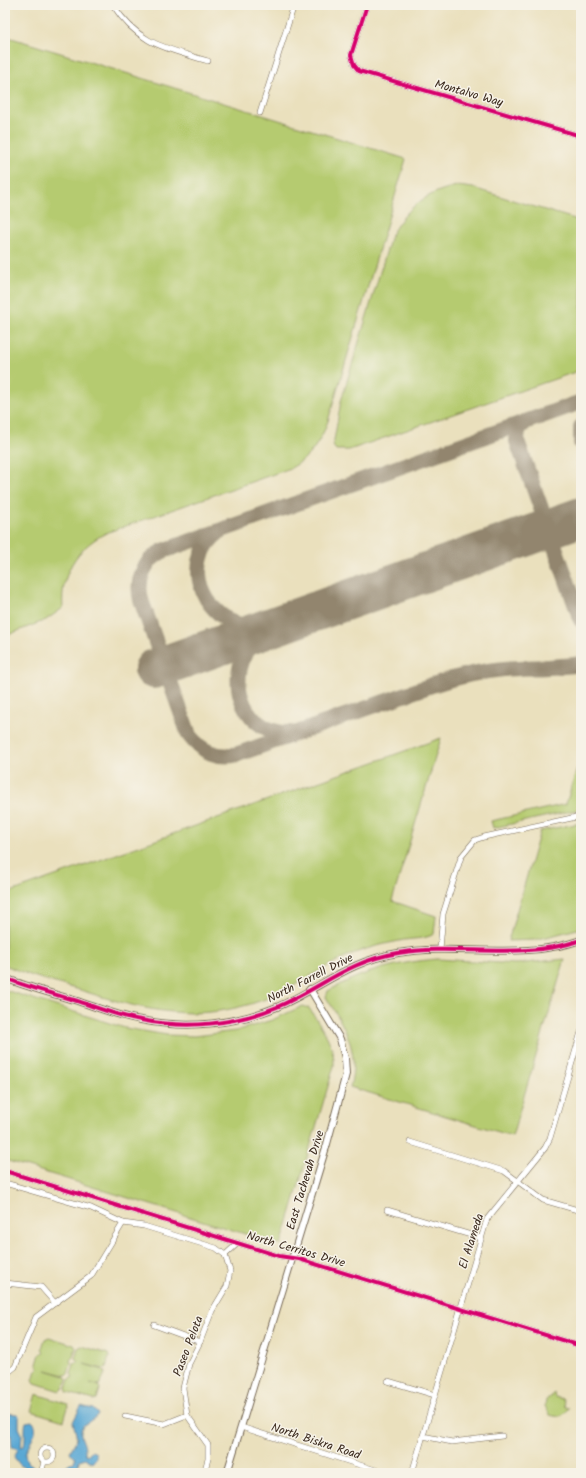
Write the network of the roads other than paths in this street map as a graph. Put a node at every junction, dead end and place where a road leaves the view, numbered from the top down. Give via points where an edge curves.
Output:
1 (113, 5) edge
2 (294, 5) edge
3 (368, 5) edge
4 (208, 61) dead end
5 (260, 113) dead end
6 (581, 136) edge
7 (581, 816) edge
8 (581, 940) edge
9 (440, 949) junction
10 (5, 978) edge
11 (310, 989) junction
12 (581, 1032) edge
13 (410, 1142) dead end
14 (5, 1171) edge
15 (517, 1182) junction
16 (5, 1183) edge
17 (387, 1210) dead end
18 (581, 1211) edge
19 (123, 1223) junction
20 (481, 1238) junction
21 (238, 1243) junction
22 (225, 1255) junction
23 (293, 1258) junction
24 (5, 1283) edge
25 (55, 1303) junction
26 (461, 1308) junction
27 (154, 1325) dead end
28 (200, 1342) junction
29 (581, 1346) edge
30 (5, 1374) edge
31 (388, 1381) dead end
32 (435, 1395) junction
33 (187, 1414) junction
34 (125, 1416) dead end
35 (241, 1427) junction
36 (423, 1436) junction
37 (502, 1436) dead end
38 (44, 1462) dead end
39 (41, 1473) edge
40 (204, 1473) edge
41 (227, 1473) edge
42 (385, 1473) edge
43 (412, 1473) edge

1 - 4 street via 129,27 144,38 161,47
2 - 5 street
3 - 6 street, Montalvo Way via 351,55 359,71
7 - 9 street via 474,840 461,857 443,914
8 - 9 street, North Farrell Drive via 532,951
9 - 11 street, North Farrell Drive via 398,953 374,959 340,972
10 - 11 street, North Farrell Drive via 124,1016 178,1025 208,1024 251,1016 277,1007
11 - 23 street, East Tachevah Drive via 340,1039 346,1074
12 - 15 street, El Alameda via 550,1138
13 - 15 street via 504,1172
14 - 21 street, North Cerritos Drive
15 - 18 street via 543,1200
15 - 20 street, El Alameda via 490,1213
16 - 19 street via 91,1208
17 - 20 street
19 - 22 street via 144,1226 216,1248
19 - 25 street via 90,1276
20 - 26 street, El Alameda
21 - 22 street
21 - 23 street, North Cerritos Drive
22 - 28 street, Paseo Pelota via 230,1271 227,1286 212,1311
23 - 26 street, North Cerritos Drive
23 - 35 street, East Tachevah Drive
24 - 25 street via 41,1287
25 - 30 street via 36,1317 15,1367
26 - 29 street, North Cerritos Drive
26 - 32 street, El Alameda
27 - 28 street
28 - 33 street, Paseo Pelota via 189,1364 184,1383 183,1396
31 - 32 street
32 - 36 street, El Alameda
33 - 34 street via 164,1424
33 - 40 street, Paseo Pelota via 208,1445
35 - 41 street, East Tachevah Drive
35 - 42 street, North Biskra Road
36 - 37 street via 452,1442
36 - 43 street, El Alameda
38 - 39 street

